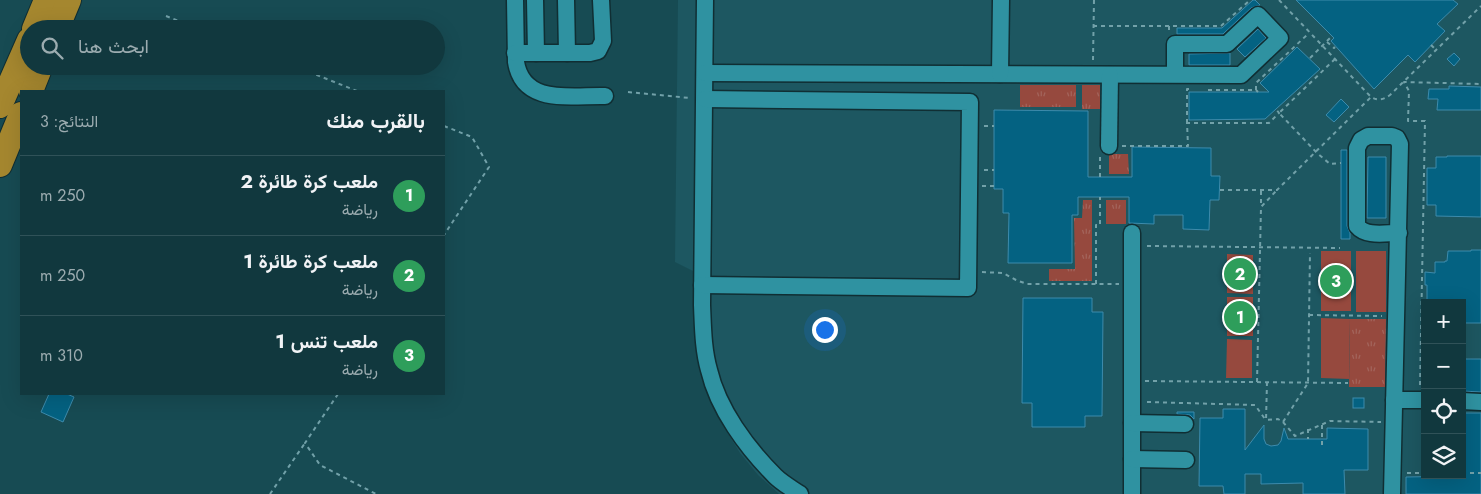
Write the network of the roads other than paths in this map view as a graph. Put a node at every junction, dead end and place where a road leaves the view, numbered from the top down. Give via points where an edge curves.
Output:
1 (46, 0) edge
2 (69, 0) edge
3 (516, 0) edge
4 (535, 0) edge
5 (566, 0) edge
6 (602, 0) edge
7 (705, 0) edge
8 (1001, 0) edge
9 (38, 20) edge
10 (61, 20) edge
11 (515, 53) junction
12 (536, 53) junction
13 (567, 53) junction
14 (20, 60) edge
15 (705, 73) junction
16 (1000, 74) junction
17 (37, 75) edge
18 (1110, 75) junction
19 (1175, 75) junction
20 (31, 90) edge
21 (605, 96) dead end
22 (705, 99) junction
23 (0, 106) edge
24 (20, 116) edge
25 (1109, 146) road end
26 (0, 165) edge
27 (1398, 233) junction
28 (1132, 240) road end
29 (702, 285) junction
30 (1394, 400) junction
31 (1421, 400) edge
32 (1466, 401) edge
33 (1481, 402) edge
34 (1132, 423) junction
35 (1185, 424) dead end
36 (1132, 459) junction
37 (1186, 460) dead end
38 (800, 494) edge
39 (1132, 494) edge
40 (1140, 494) edge
41 (1392, 494) edge

1 - 9 highway
2 - 10 highway
3 - 11 street
4 - 12 street
5 - 13 street
6 - 13 street via 600,48 594,53
7 - 15 street
8 - 16 street
11 - 12 street
11 - 21 street via 521,79 534,91 552,95
12 - 13 street
14 - 23 highway
15 - 16 street
15 - 22 street
16 - 18 street
17 - 20 highway
18 - 19 street
18 - 25 street
19 - 19 street via 1241,75 1280,38 1258,15 1227,44 1175,44
22 - 29 street
22 - 29 street via 970,102 968,288
24 - 26 highway
27 - 27 street via 1400,144 1392,136 1368,136 1356,148 1356,226 1368,233
27 - 30 street
28 - 34 street
29 - 38 street via 703,335 709,371 723,406 745,443 776,477
30 - 31 street
30 - 41 street
32 - 33 street
34 - 35 street
34 - 36 street
36 - 37 street
36 - 39 street
39 - 40 street

